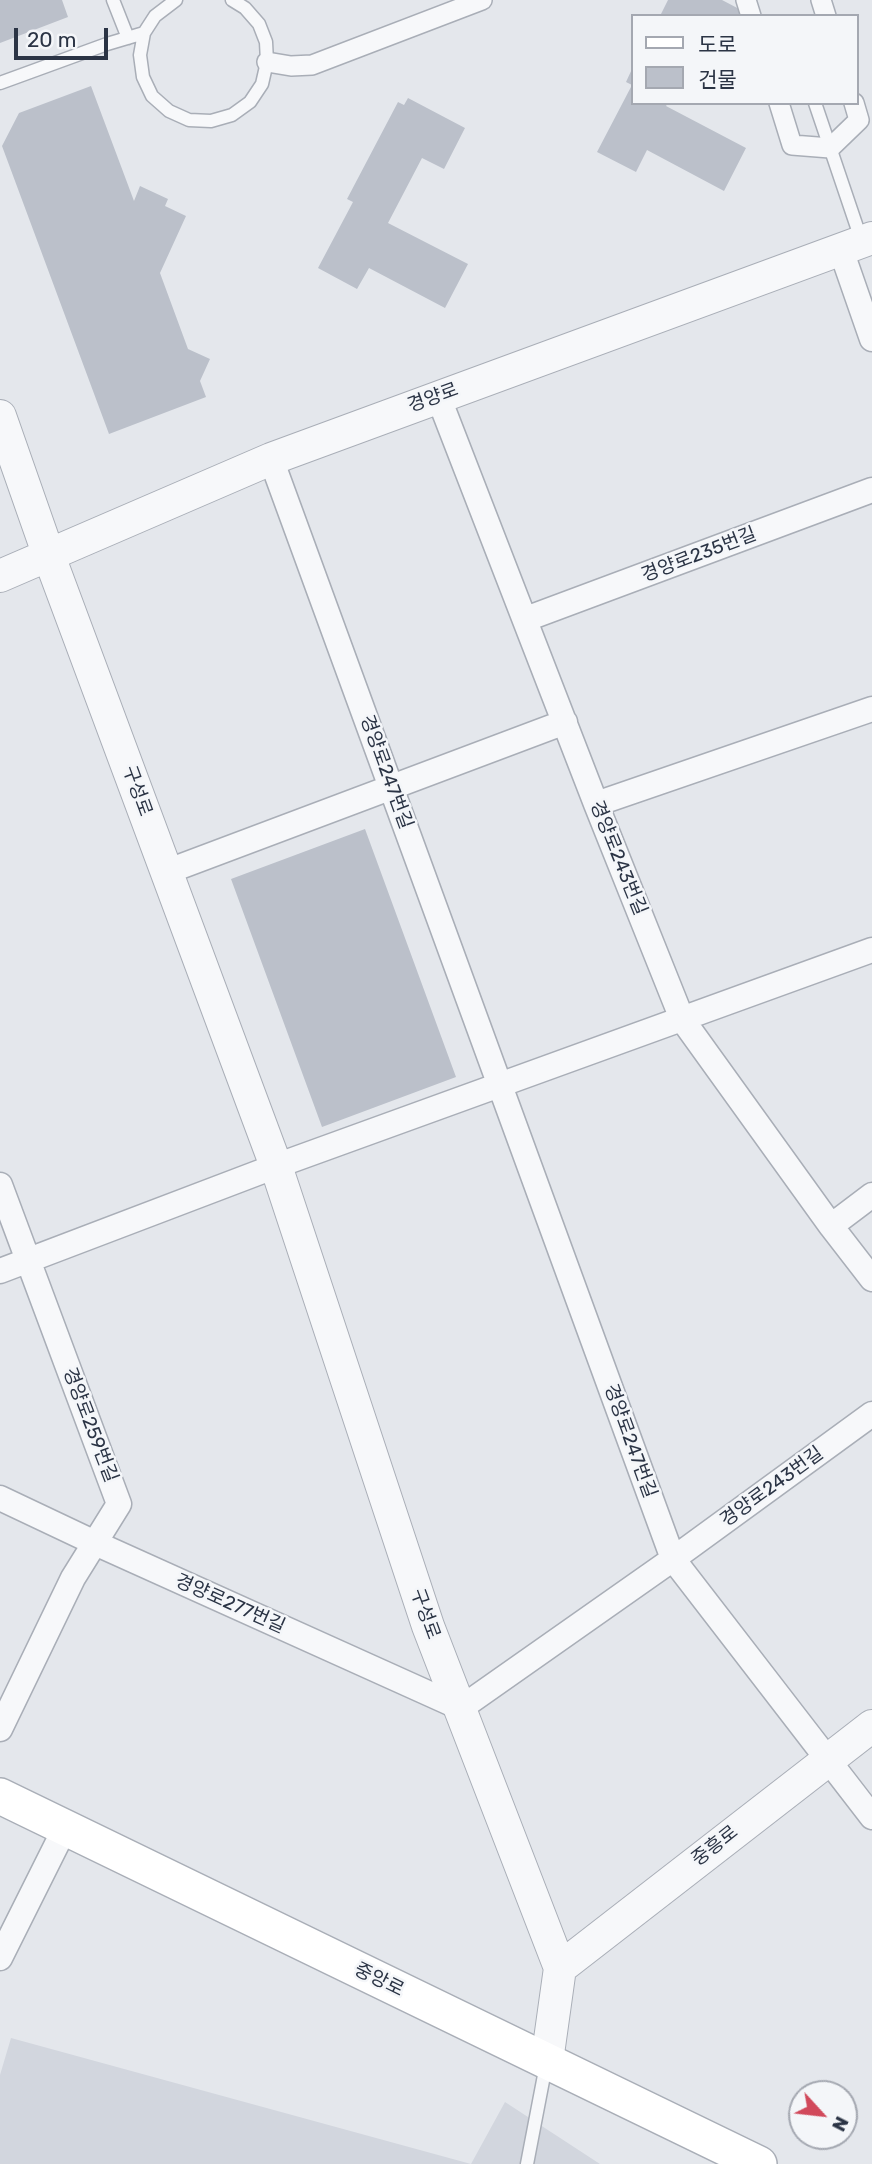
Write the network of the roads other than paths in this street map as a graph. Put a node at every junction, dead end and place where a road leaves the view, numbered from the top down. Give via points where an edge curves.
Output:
1 (113, 0) edge
2 (176, 0) edge
3 (232, 0) edge
4 (482, 0) edge
5 (144, 33) junction
6 (128, 38) junction
7 (268, 62) junction
8 (0, 83) edge
9 (780, 105) edge
10 (816, 105) edge
11 (855, 105) edge
12 (830, 148) junction
13 (858, 243) edge
14 (872, 339) edge
15 (438, 396) junction
16 (0, 416) edge
17 (271, 459) junction
18 (872, 490) edge
19 (49, 556) junction
20 (0, 576) edge
21 (526, 619) junction
22 (872, 709) edge
23 (565, 722) junction
24 (391, 788) junction
25 (596, 804) junction
26 (166, 872) junction
27 (872, 950) edge
28 (682, 1019) junction
29 (501, 1085) junction
30 (276, 1166) junction
31 (0, 1185) edge
32 (872, 1195) edge
33 (831, 1226) junction
34 (27, 1260) junction
35 (0, 1271) edge
36 (872, 1279) edge
37 (872, 1415) edge
38 (0, 1498) edge
39 (95, 1543) junction
40 (673, 1559) junction
41 (461, 1708) junction
42 (872, 1726) edge
43 (0, 1730) edge
44 (826, 1760) junction
45 (0, 1796) edge
46 (872, 1817) edge
47 (65, 1828) junction
48 (0, 1958) edge
49 (560, 1968) junction
50 (547, 2061) junction
51 (527, 2164) edge
52 (759, 2164) edge

1 - 6 lane
2 - 5 lane via 155,16
3 - 7 lane via 259,24
4 - 7 street via 313,65
5 - 6 lane
5 - 7 lane via 140,55 152,96 189,120 211,121 232,115 250,102 262,84
6 - 8 lane
9 - 12 street via 792,145
10 - 12 lane
11 - 12 street via 859,120
12 - 13 lane
13 - 14 street
13 - 15 street, 경양로
15 - 17 street, 경양로
15 - 21 street, 경양로243번길
16 - 19 street, 구성로
17 - 19 street, 경양로
17 - 24 street, 경양로247번길
18 - 21 street, 경양로235번길
19 - 20 street, 경양로
19 - 26 street, 구성로
21 - 23 street, 경양로243번길
22 - 25 street
23 - 24 street
23 - 25 street, 경양로243번길
24 - 26 street
24 - 29 street, 경양로247번길
25 - 28 street, 경양로243번길
26 - 30 street, 구성로
27 - 28 street
28 - 29 street
28 - 33 street, 경양로243번길
29 - 30 street
29 - 40 street, 경양로247번길
30 - 34 street
30 - 41 street, 구성로 via 428,1626
31 - 34 street, 경양로259번길
32 - 33 street
33 - 36 street, 경양로243번길
34 - 35 street
34 - 39 street, 경양로259번길 via 120,1504
37 - 40 street, 경양로243번길
38 - 39 street, 경양로277번길
39 - 41 street, 경양로277번길
39 - 43 street, 경양로259번길 via 73,1578
40 - 41 street, 경양로243번길
40 - 44 street, 경양로247번길
41 - 49 street, 구성로
42 - 44 street, 중흥로
44 - 46 street, 경양로247번길
44 - 49 street, 중흥로
45 - 47 main road, 중앙로
47 - 48 street
47 - 50 main road, 중앙로
49 - 50 street, 구성로
50 - 51 lane
50 - 52 main road, 중앙로

